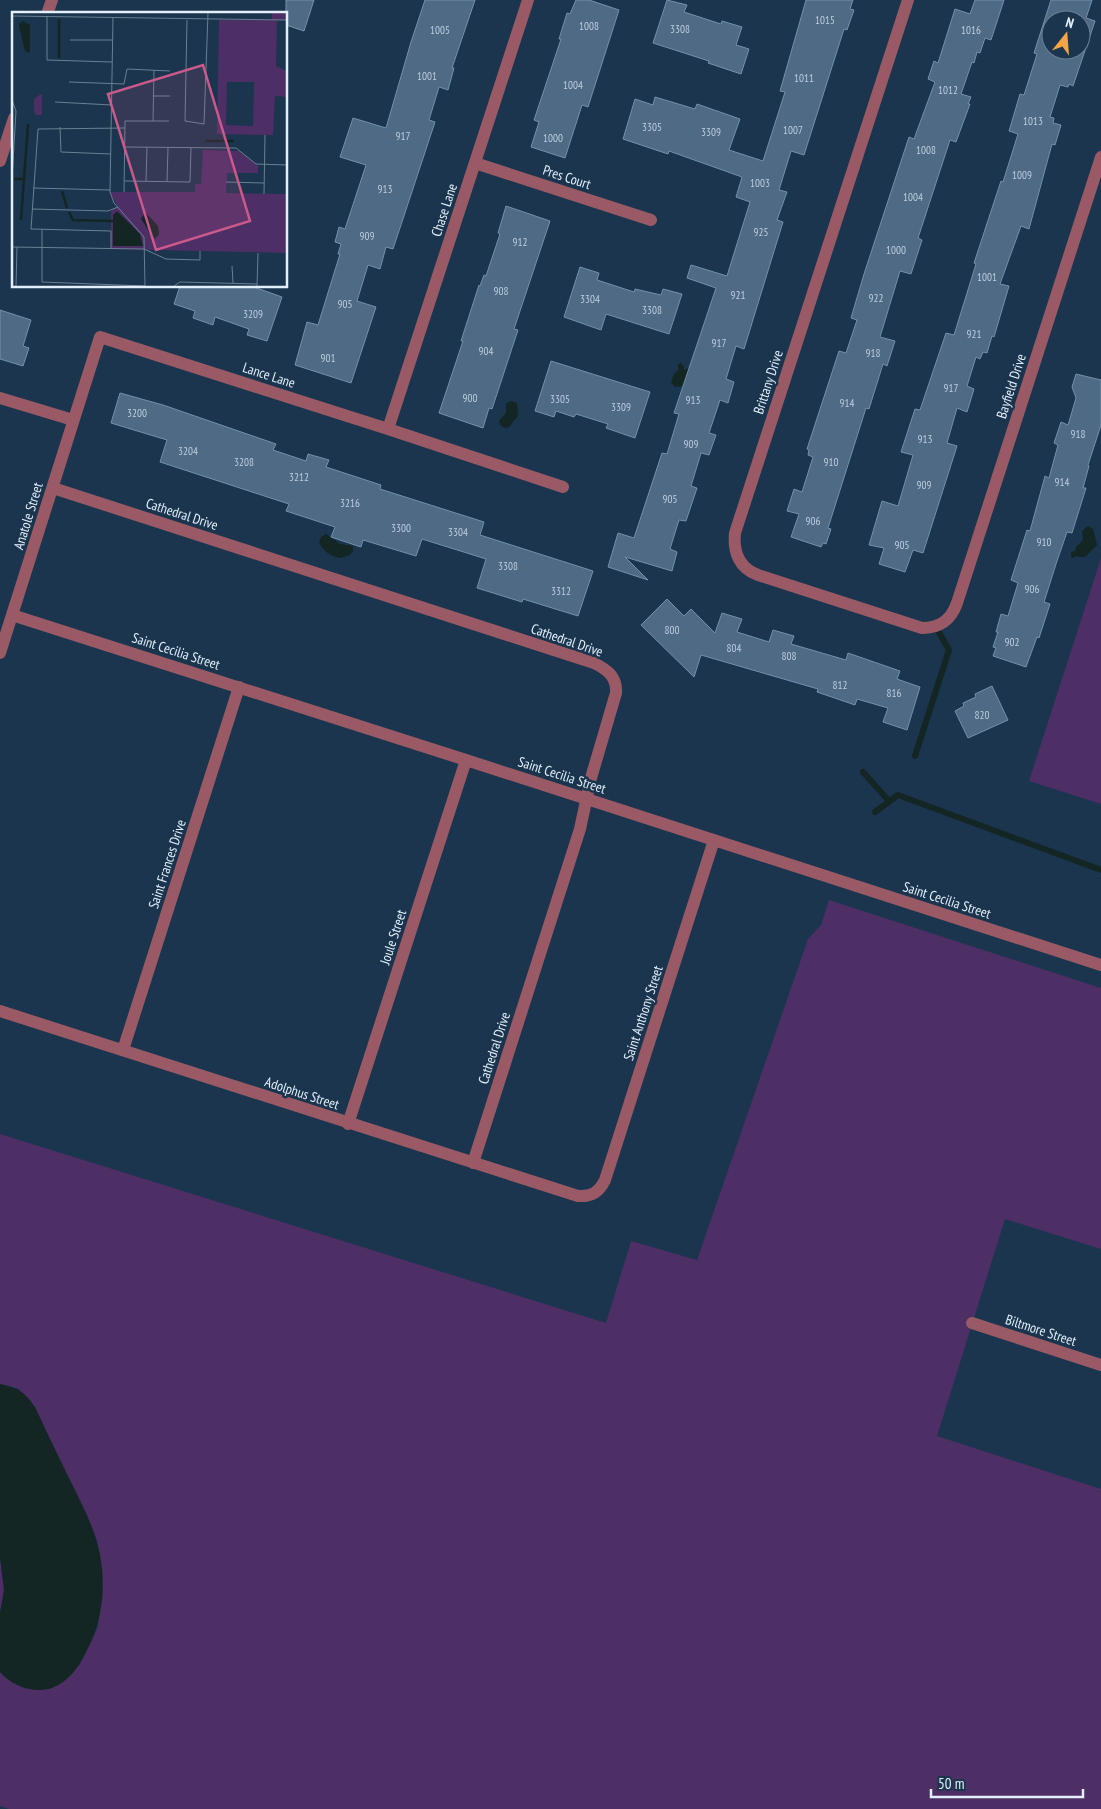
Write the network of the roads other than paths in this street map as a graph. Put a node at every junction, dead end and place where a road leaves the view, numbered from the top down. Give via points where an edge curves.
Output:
1 (52, 0) edge
2 (528, 0) edge
3 (908, 0) edge
4 (48, 12) edge
5 (12, 121) edge
6 (4, 131) edge
7 (1101, 157) edge
8 (0, 161) edge
9 (475, 163) junction
10 (651, 220) dead end
11 (0, 398) edge
12 (73, 420) junction
13 (388, 429) junction
14 (56, 472) joint
15 (563, 487) dead end
16 (53, 488) junction
17 (12, 615) junction
18 (946, 621) joint
19 (0, 653) edge
20 (239, 687) junction
21 (466, 760) junction
22 (586, 799) junction
23 (714, 840) junction
24 (1101, 965) edge
25 (0, 1011) edge
26 (123, 1050) junction
27 (348, 1124) junction
28 (473, 1163) junction
29 (596, 1193) joint
30 (972, 1323) dead end
31 (1101, 1365) edge

1 - 4 street
2 - 9 street, Chase Lane
3 - 18 street, Brittany Drive via 735,533 734,550 740,563 758,575 922,628 936,627
5 - 6 street
6 - 8 street
7 - 18 street, Bayfield Drive via 955,610
9 - 10 street, Pres Court
9 - 13 street, Chase Lane
11 - 12 street
12 - 13 street, Lance Lane via 100,337
12 - 14 street, Lance Lane
13 - 15 street, Lance Lane
14 - 16 street, Anatole Street
16 - 17 street, Anatole Street
16 - 22 street, Cathedral Drive via 602,667 614,678 616,694
17 - 19 street, Anatole Street
17 - 20 street, Saint Cecilia Street
20 - 21 street, Saint Cecilia Street
20 - 26 street, Saint Frances Drive
21 - 22 street, Saint Cecilia Street
21 - 27 street, Joule Street
22 - 23 street, Saint Cecilia Street
22 - 28 street, Cathedral Drive via 580,829
23 - 24 street, Saint Cecilia Street
23 - 29 street, Saint Anthony Street via 605,1180
25 - 26 street, Adolphus Street
26 - 27 street, Adolphus Street
27 - 28 street, Adolphus Street
28 - 29 street, Adolphus Street via 578,1196
30 - 31 street, Biltmore Street

